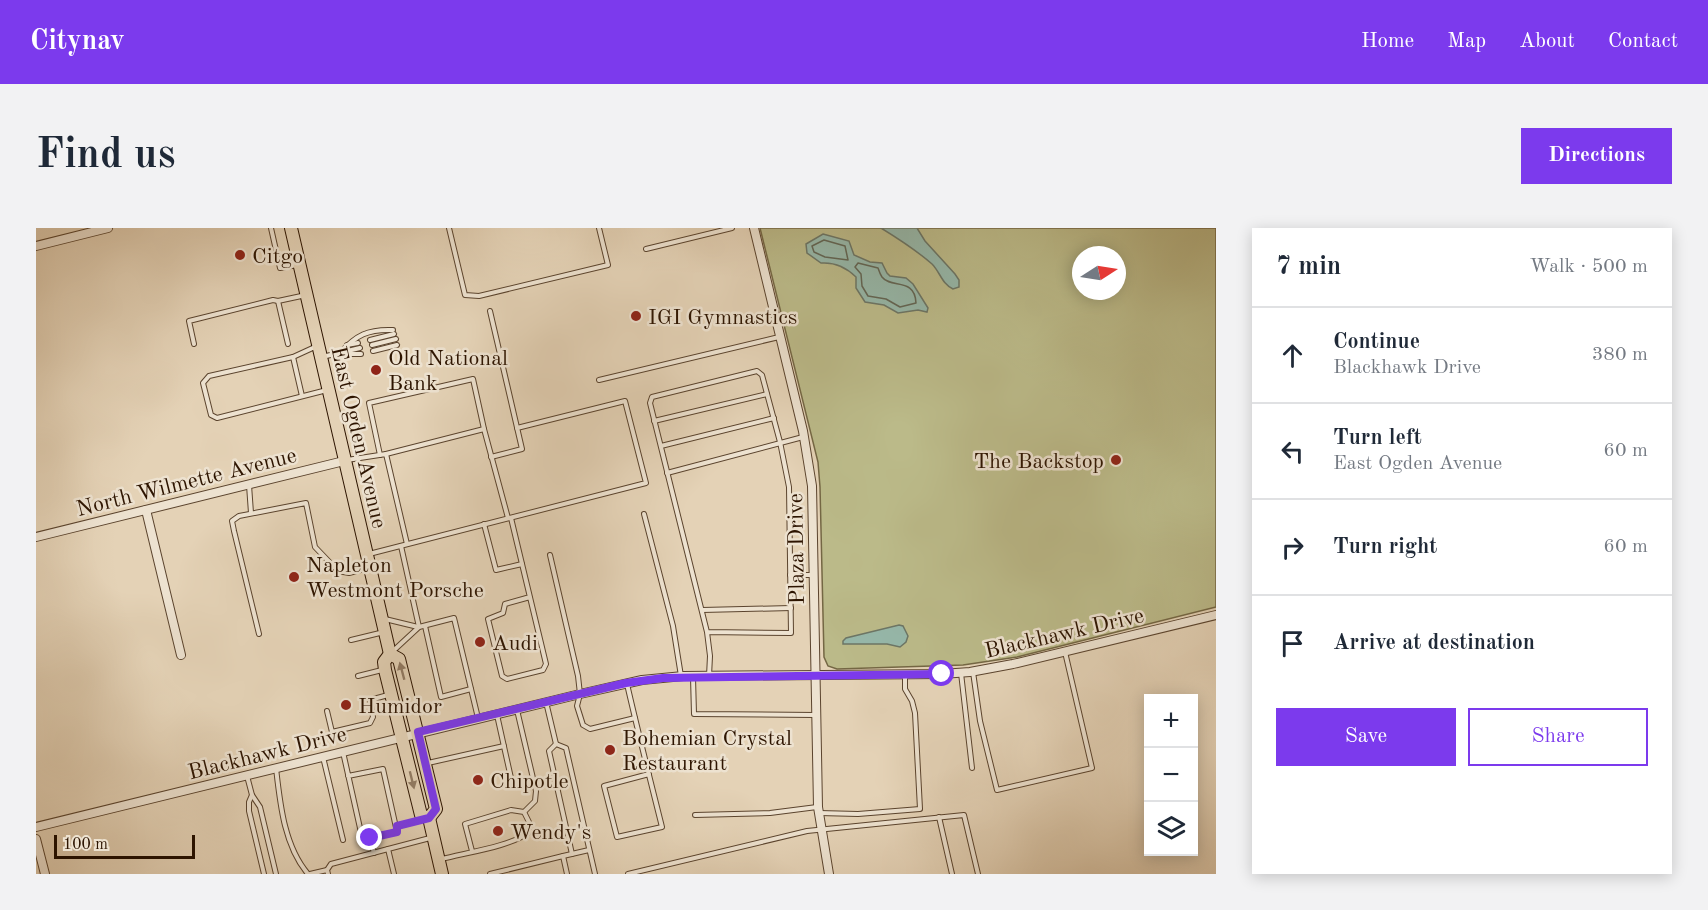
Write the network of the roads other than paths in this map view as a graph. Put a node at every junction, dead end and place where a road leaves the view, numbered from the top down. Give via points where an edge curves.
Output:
1 (108, 228) edge
2 (271, 228) edge
3 (291, 228) edge
4 (449, 228) edge
5 (598, 228) edge
6 (732, 228) edge
7 (754, 228) edge
8 (36, 246) edge
9 (645, 249) dead end
10 (300, 265) junction
11 (306, 295) junction
12 (278, 301) junction
13 (490, 311) dead end
14 (395, 337) junction
15 (780, 337) junction
16 (370, 340) dead end
17 (358, 343) dead end
18 (194, 344) dead end
19 (288, 344) dead end
20 (346, 345) junction
21 (372, 348) dead end
22 (360, 351) dead end
23 (319, 352) junction
24 (340, 353) junction
25 (293, 357) junction
26 (599, 380) dead end
27 (328, 390) junction
28 (767, 394) junction
29 (302, 396) junction
30 (774, 418) junction
31 (654, 421) junction
32 (517, 428) junction
33 (484, 429) junction
34 (804, 437) junction
35 (780, 442) junction
36 (661, 446) junction
37 (383, 454) junction
38 (491, 457) junction
39 (344, 461) junction
40 (668, 473) junction
41 (249, 484) junction
42 (146, 510) junction
43 (251, 513) junction
44 (644, 514) dead end
45 (509, 518) junction
46 (484, 524) junction
47 (36, 537) edge
48 (407, 544) junction
49 (401, 546) junction
50 (366, 554) junction
51 (550, 555) dead end
52 (522, 564) junction
53 (369, 568) junction
54 (790, 575) junction
55 (815, 575) junction
56 (530, 597) junction
57 (791, 608) junction
58 (701, 610) junction
59 (1216, 615) edge
60 (381, 618) junction
61 (425, 626) junction
62 (419, 627) junction
63 (384, 632) junction
64 (707, 632) junction
65 (259, 634) dead end
66 (351, 640) dead end
67 (1065, 652) junction
68 (181, 654) dead end
69 (390, 654) junction
70 (385, 670) junction
71 (972, 672) junction
72 (961, 673) junction
73 (905, 674) junction
74 (816, 675) junction
75 (358, 676) dead end
76 (693, 676) junction
77 (709, 676) junction
78 (681, 677) junction
79 (626, 683) junction
80 (471, 689) junction
81 (391, 694) junction
82 (579, 694) junction
83 (546, 702) junction
84 (517, 709) junction
85 (327, 711) dead end
86 (496, 714) junction
87 (816, 715) junction
88 (635, 718) junction
89 (478, 719) junction
90 (418, 732) junction
91 (401, 737) junction
92 (556, 744) junction
93 (504, 746) junction
94 (343, 752) junction
95 (322, 757) junction
96 (425, 764) junction
97 (276, 768) junction
98 (972, 768) dead end
99 (649, 774) junction
100 (247, 775) junction
101 (348, 776) junction
102 (513, 787) dead end
103 (252, 795) junction
104 (818, 810) junction
105 (524, 812) junction
106 (695, 815) dead end
107 (939, 817) junction
108 (429, 818) junction
109 (397, 826) junction
110 (36, 827) edge
111 (821, 830) junction
112 (434, 837) junction
113 (370, 838) junction
114 (36, 839) edge
115 (343, 840) dead end
116 (388, 849) junction
117 (590, 850) junction
118 (472, 851) junction
119 (374, 853) junction
120 (572, 854) junction
121 (563, 856) junction
122 (439, 860) junction
123 (328, 872) edge
124 (45, 874) edge
125 (264, 874) edge
126 (276, 874) edge
127 (309, 874) edge
128 (394, 874) edge
129 (442, 874) edge
130 (490, 874) edge
131 (567, 874) edge
132 (595, 874) edge
133 (628, 874) edge
134 (829, 874) edge
135 (952, 874) edge
136 (978, 874) edge

1 - 8 street
2 - 10 lane via 280,268
3 - 10 main road, East Ogden Avenue
4 - 5 lane via 465,295 479,296 608,265
6 - 9 lane
7 - 15 street, Plaza Drive
10 - 11 main road, East Ogden Avenue
11 - 12 lane
11 - 23 main road, East Ogden Avenue
12 - 18 lane via 189,321
12 - 19 lane
13 - 32 lane
14 - 16 lane
14 - 20 lane via 384,329 356,336
14 - 21 lane
15 - 26 lane
15 - 34 street, Plaza Drive
17 - 20 lane
20 - 24 lane
22 - 24 lane
23 - 24 lane
23 - 25 lane
23 - 27 main road, East Ogden Avenue
25 - 29 lane
25 - 29 lane via 209,376 203,382 211,415 217,418
27 - 29 lane
27 - 39 main road, East Ogden Avenue
28 - 30 lane
28 - 31 lane
28 - 31 lane via 757,371 652,397
30 - 35 lane
30 - 36 lane
31 - 36 lane
32 - 38 lane via 522,449
32 - 45 lane via 626,401 646,483
33 - 37 lane
33 - 37 lane via 473,379 369,403
33 - 38 lane
34 - 35 lane
34 - 55 street, Plaza Drive via 812,486
35 - 40 lane
35 - 54 lane via 789,488
36 - 40 lane
37 - 39 lane
37 - 48 lane
38 - 45 lane
39 - 41 street, North Wilmette Avenue
39 - 50 main road, East Ogden Avenue
40 - 58 lane
41 - 42 street, North Wilmette Avenue
41 - 43 lane
42 - 47 street, North Wilmette Avenue
42 - 68 street
43 - 53 lane via 306,503 315,547 338,571 349,573
43 - 65 lane via 232,521
44 - 78 lane via 673,626
45 - 46 lane
45 - 52 lane
46 - 48 lane
46 - 52 lane via 496,570
48 - 49 lane
49 - 50 lane
49 - 62 lane
50 - 53 main road, East Ogden Avenue
51 - 82 lane
52 - 56 lane
53 - 60 main road, East Ogden Avenue
54 - 55 lane
54 - 57 lane
55 - 74 street, Plaza Drive
56 - 56 lane via 546,664 543,670 507,679 502,676 488,619 503,613 504,603
57 - 58 lane
57 - 64 lane via 791,633
58 - 64 lane
59 - 67 street, Blackhawk Drive
60 - 62 lane
60 - 63 main road, East Ogden Avenue
61 - 62 lane
61 - 80 lane via 454,618
61 - 80 lane via 441,697
62 - 69 lane
63 - 66 lane
63 - 69 main road, East Ogden Avenue
64 - 77 lane
67 - 71 street, Blackhawk Drive
67 - 71 lane via 1092,768 997,790
69 - 70 main road via 384,662
90 -> 69 main road, East Ogden Avenue via 399,659
70 - 75 lane
70 - 81 main road, East Ogden Avenue
71 - 72 street, Blackhawk Drive
72 - 73 street, Blackhawk Drive
72 - 98 lane
73 - 74 street, Blackhawk Drive
73 - 104 lane via 905,689 915,714 920,809 858,814
74 - 77 street, Blackhawk Drive
74 - 87 street, Plaza Drive
76 - 77 street, Blackhawk Drive
76 - 78 street, Blackhawk Drive
76 - 87 lane via 694,714
78 - 79 street, Blackhawk Drive
79 - 82 street, Blackhawk Drive
79 - 88 lane
80 - 89 lane
81 - 85 lane via 369,700 373,717 370,723 332,732
81 - 91 main road, East Ogden Avenue
82 - 83 street, Blackhawk Drive
82 - 88 lane via 578,710 583,725 590,729
83 - 84 street, Blackhawk Drive
83 - 92 lane
84 - 86 street, Blackhawk Drive
84 - 105 lane via 536,791 535,801
86 - 89 street, Blackhawk Drive
86 - 93 lane
87 - 104 street, Plaza Drive
88 - 99 lane
89 - 90 street, Blackhawk Drive
90 - 91 street, Blackhawk Drive
90 - 96 main road, East Ogden Avenue
91 - 94 street, Blackhawk Drive
91 -> 108 main road, East Ogden Avenue via 420,815
92 - 117 lane via 566,748
92 - 120 lane via 549,751
93 - 96 lane
93 - 102 lane
94 - 95 street, Blackhawk Drive
94 - 101 lane
95 - 97 street, Blackhawk Drive
95 - 115 lane
96 - 108 main road, East Ogden Avenue via 436,809
97 - 100 street, Blackhawk Drive
97 - 127 lane via 280,805 292,845
99 - 99 lane via 662,827 617,837 604,786
100 - 103 lane
100 - 110 street, Blackhawk Drive
101 - 109 lane via 382,769
101 - 113 lane via 362,837
103 - 125 lane via 249,811
103 - 126 lane via 260,807
104 - 106 lane
104 - 111 street, Plaza Drive
105 - 118 lane via 529,832 522,838
105 - 118 lane via 511,810 465,824
107 - 111 lane
107 - 135 lane
107 - 136 lane via 964,815
108 - 109 lane
108 - 112 main road, East Ogden Avenue
109 - 113 lane via 397,832
111 - 133 lane
111 - 134 street, Plaza Drive
112 - 116 lane
112 - 122 main road, East Ogden Avenue
113 - 119 lane
114 - 124 street
116 - 119 lane
116 - 128 lane
117 - 120 lane
117 - 132 lane
118 - 122 lane
119 - 123 lane via 331,864
120 - 121 lane
121 - 130 lane
121 - 131 lane
122 - 129 main road, East Ogden Avenue
123 - 127 lane

